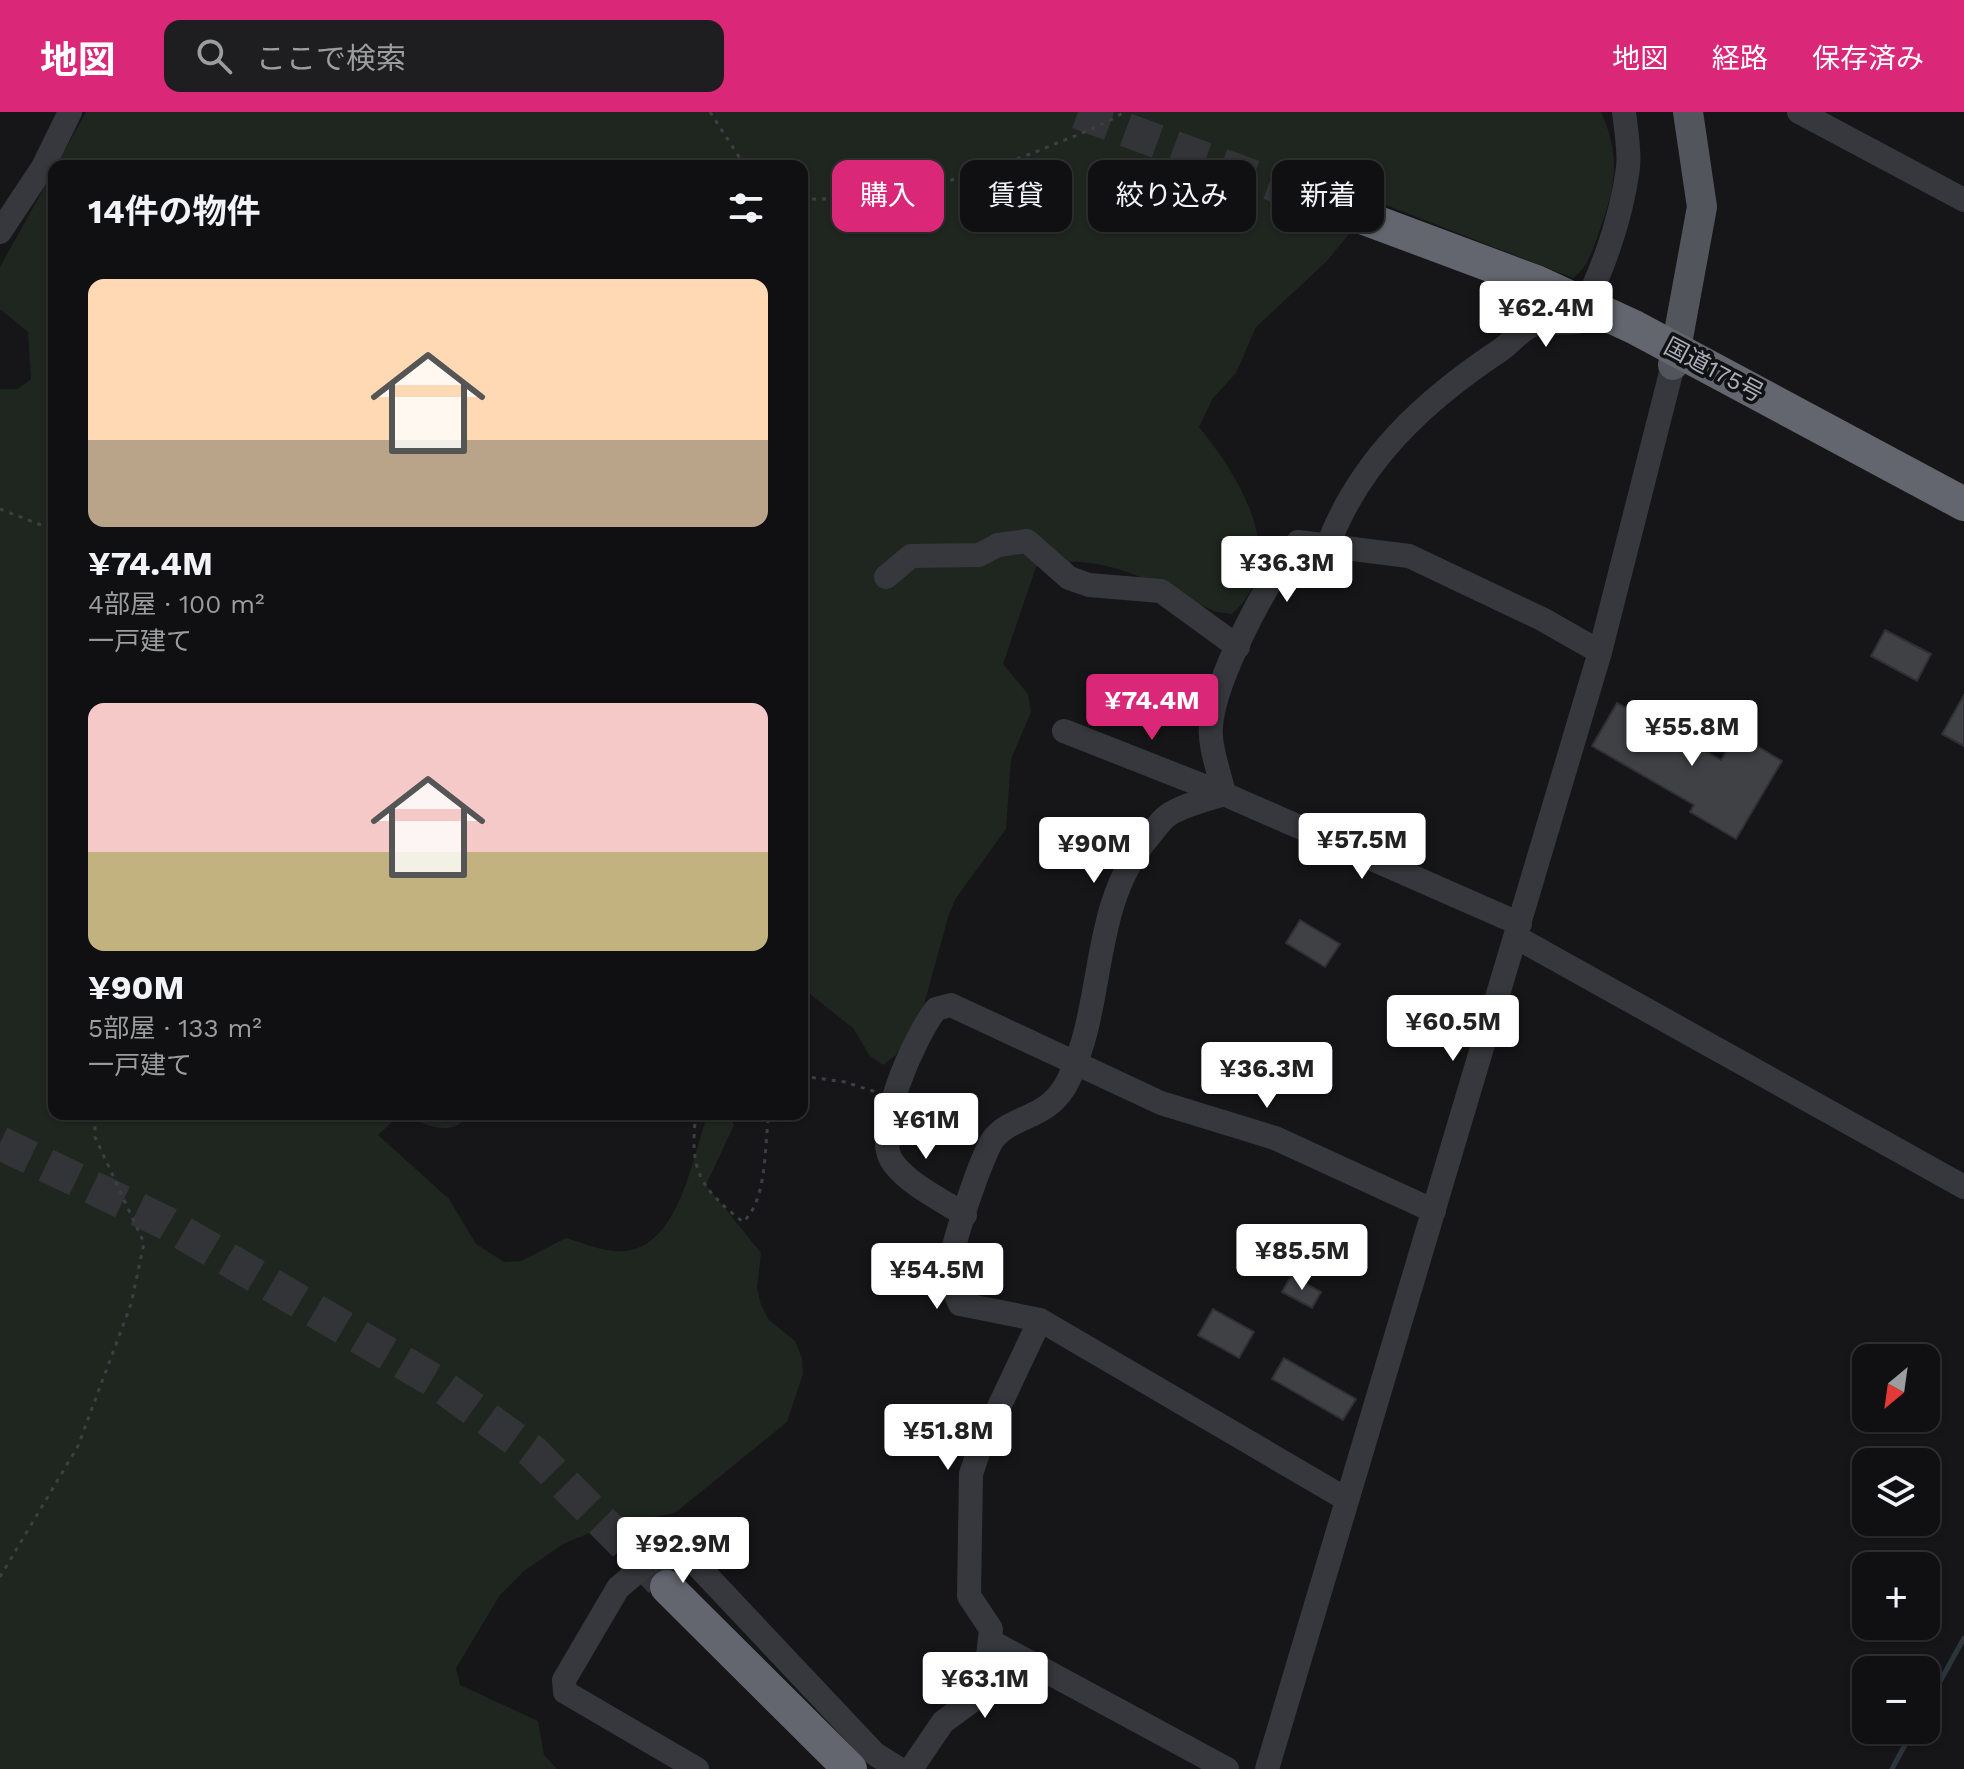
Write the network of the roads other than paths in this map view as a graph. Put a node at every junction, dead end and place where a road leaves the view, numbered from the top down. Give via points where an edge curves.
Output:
1 (70, 112) edge
2 (1624, 112) edge
3 (1688, 112) edge
4 (1814, 116) edge
5 (1964, 200) edge
6 (1384, 225) tunnel mouth
7 (0, 232) edge
8 (1679, 330) junction
9 (1673, 365) junction
10 (1964, 483) edge
11 (1964, 504) edge
12 (1964, 526) edge
13 (1328, 545) junction
14 (886, 577) dead end
15 (1238, 647) junction
16 (1600, 652) junction
17 (1064, 731) dead end
18 (1224, 794) junction
19 (1518, 931) junction
20 (1075, 1063) junction
21 (1964, 1187) edge
22 (1434, 1211) junction
23 (965, 1215) junction
24 (1040, 1320) junction
25 (1346, 1499) junction
26 (667, 1587) tunnel mouth
27 (992, 1642) junction
28 (697, 1769) edge
29 (850, 1769) edge
30 (899, 1769) edge
31 (911, 1769) edge
32 (1227, 1769) edge
33 (1267, 1769) edge

1 - 7 street via 43,167
2 - 13 street via 1628,165 1619,213 1594,289 1576,322 1531,326 1416,414 1366,471
3 - 8 main road via 1702,207
4 - 5 street
6 - 11 highway, 国道175号 via 1536,282 1634,327
8 - 9 main road
8 - 10 highway
9 - 12 highway
9 - 16 street
13 - 15 street via 1298,542 1282,561
13 - 16 street via 1409,556
14 - 15 street via 911,556 979,555 998,545 1027,541 1069,578 1161,591
15 - 18 street via 1211,727
16 - 19 street
17 - 18 street
18 - 19 street
18 - 20 street via 1167,816 1128,865 1108,919 1084,1043
19 - 21 street
19 - 22 street
20 - 22 street via 1161,1103 1275,1138
20 - 23 street via 1050,1104 994,1138
20 - 23 street via 951,1005 936,1009 922,1027 884,1129 885,1148 907,1178
22 - 25 street
23 - 24 street via 949,1266 960,1304
24 - 25 street
24 - 27 street via 971,1474 969,1596 991,1629
25 - 33 street
26 - 29 highway
27 - 31 street via 984,1692 943,1722
27 - 32 street
28 - 30 street via 565,1692 564,1680 618,1588 665,1548 694,1562 875,1754

